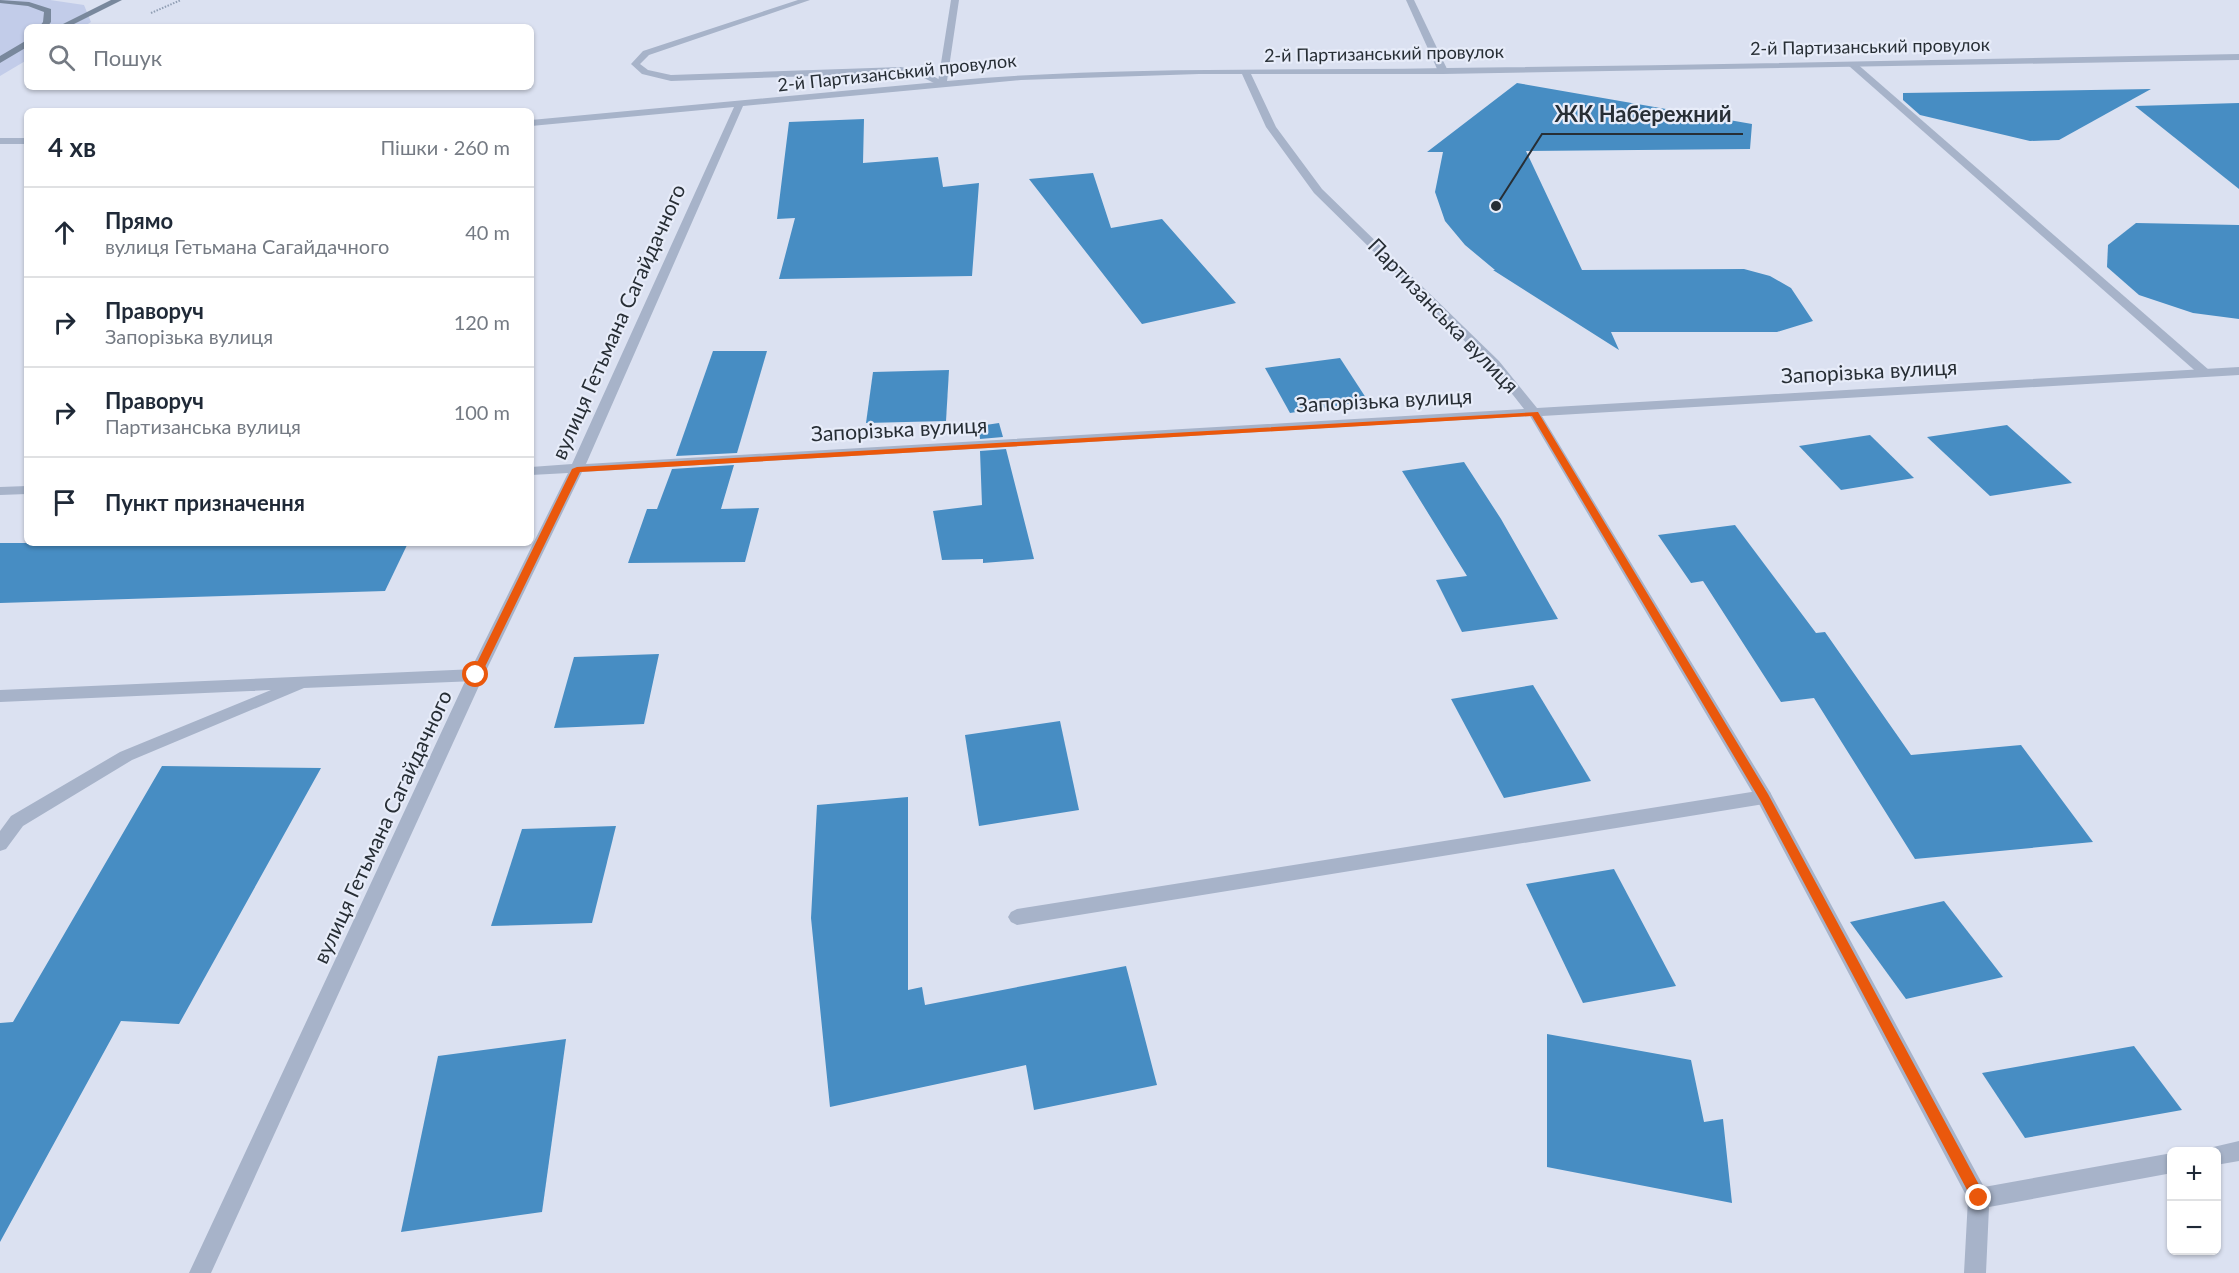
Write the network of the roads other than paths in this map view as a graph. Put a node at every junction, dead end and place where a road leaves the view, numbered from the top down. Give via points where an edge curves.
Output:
1 (118, 0) edge
2 (806, 0) edge
3 (955, 0) edge
4 (1410, 0) edge
5 (0, 1) edge
6 (46, 24) edge
7 (67, 24) edge
8 (24, 45) edge
9 (2239, 57) edge
10 (0, 60) edge
11 (1852, 64) junction
12 (1443, 71) junction
13 (1246, 72) junction
14 (942, 84) junction
15 (739, 105) junction
16 (534, 123) edge
17 (0, 141) edge
18 (24, 141) edge
19 (2239, 371) edge
20 (2205, 373) junction
21 (1535, 414) junction
22 (577, 469) junction
23 (534, 471) edge
24 (24, 490) edge
25 (0, 491) edge
26 (476, 675) junction
27 (309, 681) junction
28 (0, 696) edge
29 (1764, 797) junction
30 (0, 844) edge
31 (1017, 917) dead end
32 (2239, 1151) edge
33 (2221, 1154) edge
34 (2167, 1164) edge
35 (1979, 1198) junction
36 (200, 1273) edge
37 (1975, 1273) edge

1 - 7 main road
2 - 14 street via 646,53 635,64 645,72 671,78 901,70 923,74
3 - 14 street
4 - 12 street
5 - 6 main road via 48,11
8 - 10 main road
9 - 11 street, 2-й Партизанський провулок
11 - 12 street, 2-й Партизанський провулок
11 - 20 street
12 - 13 street, 2-й Партизанський провулок
13 - 14 street, 2-й Партизанський провулок via 1021,77
13 - 21 street, Партизанська вулиця via 1271,127 1318,191 1494,364
14 - 15 street, 2-й Партизанський провулок
15 - 16 street, 2-й Партизанський провулок
15 - 22 street, вулиця Гетьмана Сагайдачного
17 - 18 street
19 - 20 street, Запорізька вулиця
20 - 21 street, Запорізька вулиця
21 - 22 street, Запорізька вулиця
21 - 29 street, Партизанська вулиця
22 - 23 street, Запорізька вулиця
22 - 26 street, вулиця Гетьмана Сагайдачного
24 - 25 street
26 - 27 street
26 - 36 street, вулиця Гетьмана Сагайдачного
27 - 28 street
27 - 30 street via 126,756 17,820
29 - 31 street
29 - 35 street, Партизанська вулиця
32 - 33 street
34 - 35 street
35 - 37 street

